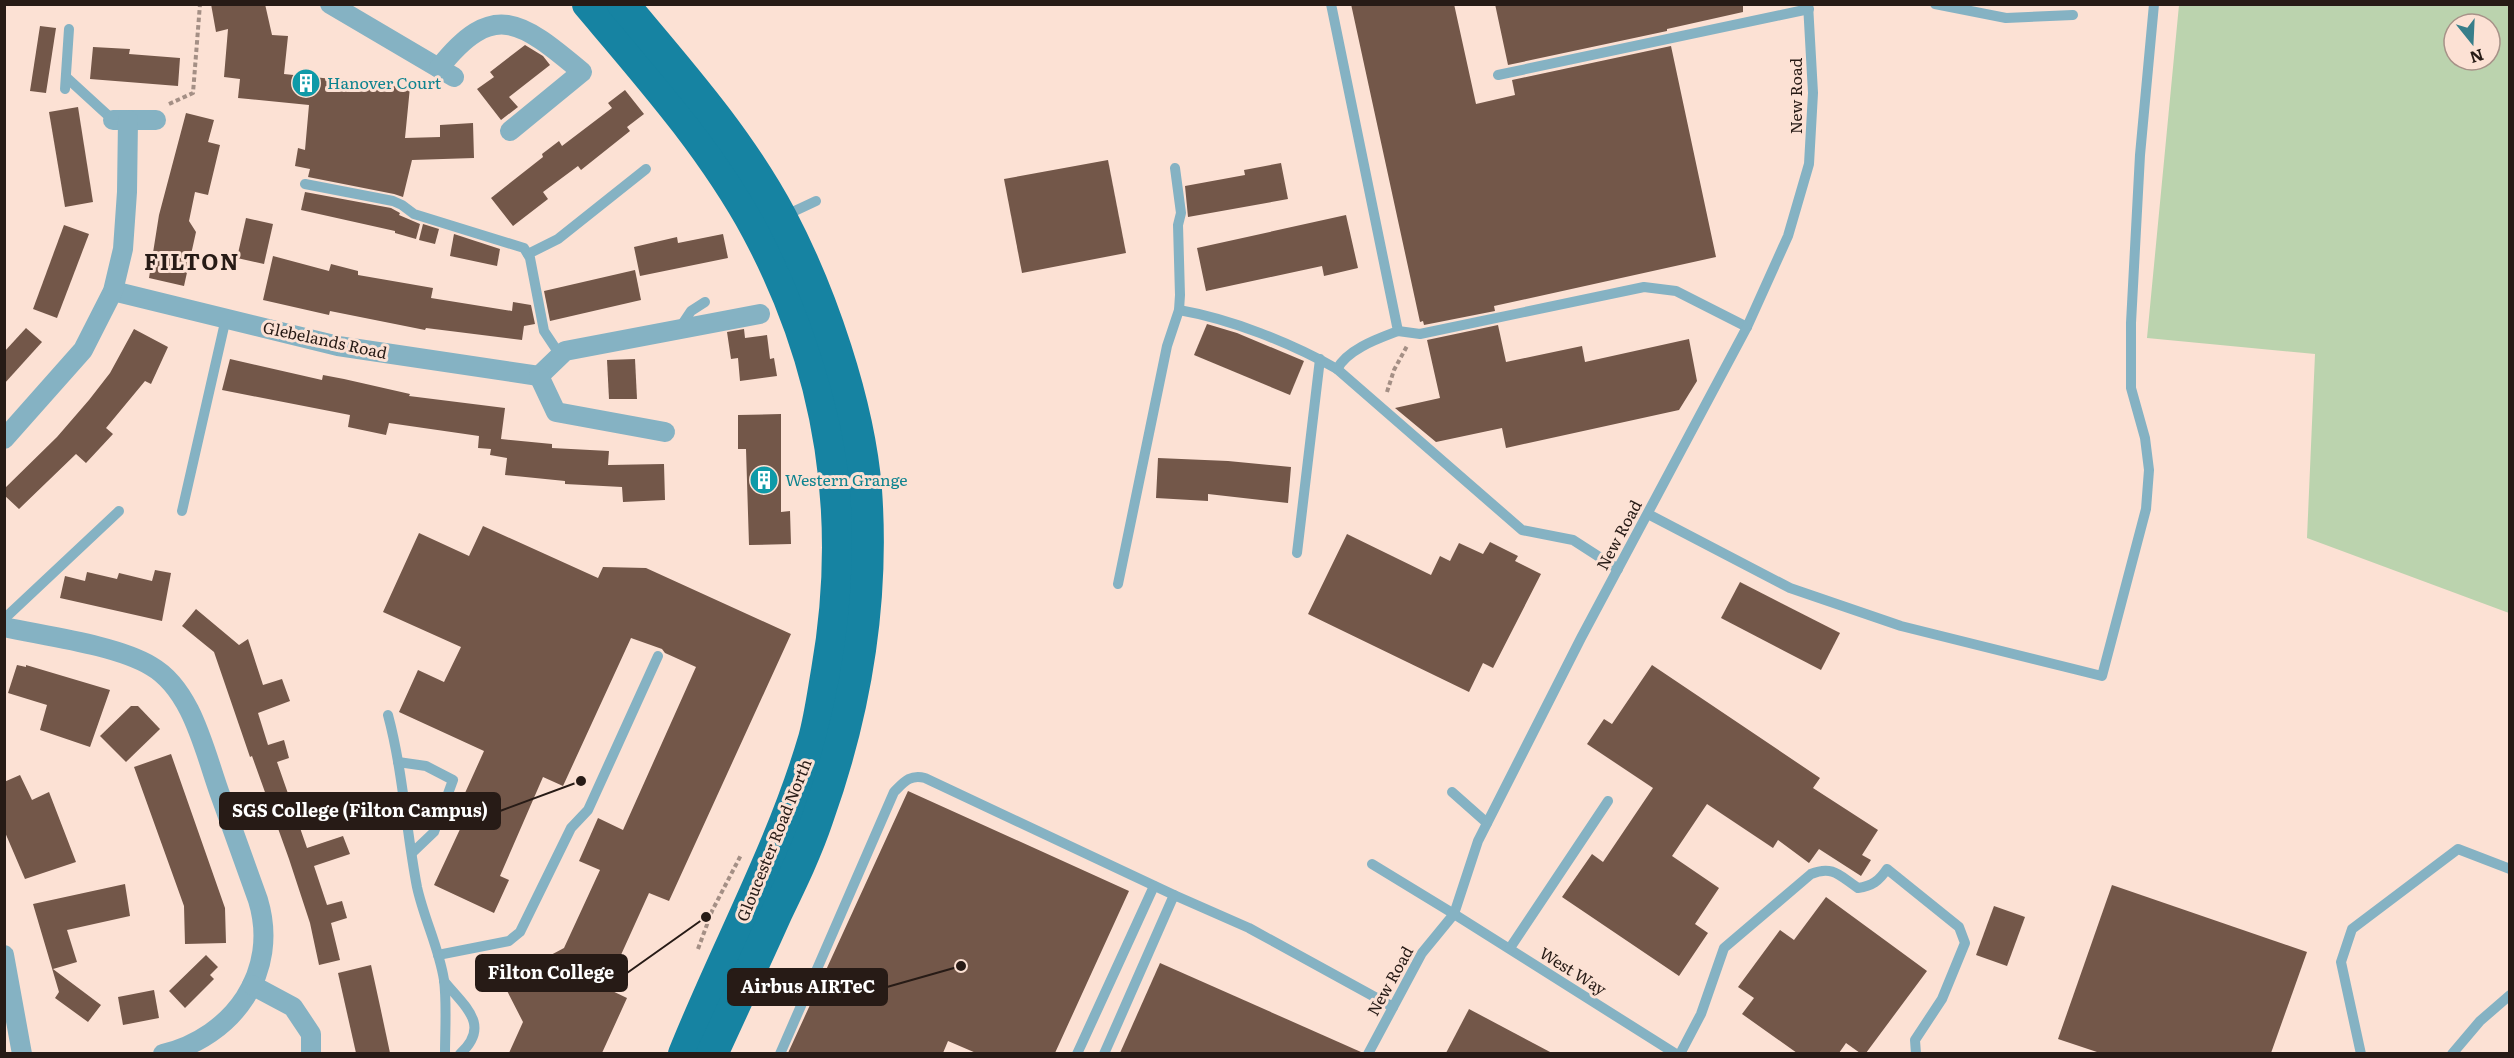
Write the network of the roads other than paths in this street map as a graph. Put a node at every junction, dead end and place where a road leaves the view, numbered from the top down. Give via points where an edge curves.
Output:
1 (330, 4) edge
2 (588, 4) edge
3 (623, 4) edge
4 (1331, 4) edge
5 (1935, 4) edge
6 (2154, 4) edge
7 (1808, 7) edge
8 (2073, 15) dead end
9 (69, 29) dead end
10 (1498, 75) dead end
11 (66, 77) junction
12 (65, 89) dead end
13 (121, 120) junction
14 (156, 120) road end
15 (510, 131) dead end
16 (1175, 168) dead end
17 (646, 169) dead end
18 (305, 184) dead end
19 (816, 201) dead end
20 (781, 217) junction
21 (528, 254) junction
22 (113, 291) junction
23 (705, 302) dead end
24 (1179, 310) junction
25 (760, 314) dead end
26 (226, 318) junction
27 (1747, 327) junction
28 (679, 330) junction
29 (1398, 331) junction
30 (560, 355) junction
31 (1320, 359) junction
32 (1337, 369) junction
33 (539, 376) junction
34 (665, 432) dead end
35 (4, 439) edge
36 (119, 511) dead end
37 (182, 511) dead end
38 (1648, 514) junction
39 (1297, 553) dead end
40 (1618, 569) junction
41 (1118, 584) dead end
42 (4, 619) edge
43 (4, 627) edge
44 (658, 656) dead end
45 (388, 715) dead end
46 (398, 762) junction
47 (1452, 792) dead end
48 (1608, 801) dead end
49 (1487, 823) junction
50 (412, 853) junction
51 (1372, 864) dead end
52 (2510, 869) edge
53 (1154, 886) junction
54 (1174, 895) junction
55 (1454, 914) junction
56 (1510, 948) junction
57 (4, 955) edge
58 (438, 955) junction
59 (444, 981) junction
60 (252, 985) junction
61 (2510, 995) edge
62 (1393, 1007) junction
63 (22, 1053) edge
64 (163, 1053) edge
65 (311, 1053) edge
66 (445, 1053) edge
67 (460, 1053) edge
68 (684, 1053) edge
69 (712, 1053) edge
70 (780, 1053) edge
71 (1077, 1053) edge
72 (1104, 1053) edge
73 (1368, 1053) edge
74 (1678, 1053) edge
75 (1916, 1053) edge
76 (2361, 1053) edge
77 (2452, 1053) edge

1 - 15 street via 447,72 450,49 470,24 497,12 525,23 582,72
2 - 68 main road, Gloucester Road North via 680,114 757,230 812,362 828,428 837,497 834,616 814,737 783,827
3 - 20 main road, Gloucester Road North via 712,112
4 - 29 lane
5 - 8 lane via 2006,18
6 - 38 lane via 2140,155 2131,323 2131,388 2145,438 2147,499 2102,676 1901,626 1790,588
7 - 10 lane
7 - 27 lane, New Road via 1813,93 1809,164 1788,236
9 - 11 lane
11 - 12 lane
11 - 13 lane
13 - 14 street
13 - 22 street via 127,192 123,249
16 - 24 lane via 1181,213
17 - 21 lane via 558,239
18 - 21 lane via 398,202 414,214 520,246
19 - 20 lane
20 - 69 main road, Gloucester Road North via 821,311 850,402 866,487 865,603 853,692 818,820
21 - 30 lane via 546,337
22 - 26 street, Glebelands Road
22 - 35 street via 83,350
23 - 28 lane via 691,311
24 - 31 lane via 1211,316
24 - 41 lane via 1167,346
25 - 28 street
26 - 33 street, Glebelands Road via 338,345
26 - 37 lane
27 - 29 lane via 1676,291 1644,287 1420,334
27 - 38 lane, New Road
28 - 30 street
29 - 32 lane via 1359,349
30 - 33 street
31 - 32 lane
31 - 39 lane
32 - 40 lane via 1522,530 1573,540
33 - 34 street via 556,412
36 - 42 lane
38 - 40 lane, New Road
40 - 49 lane, New Road
43 - 60 street via 129,656 157,670 173,686 198,733 261,911 263,946
44 - 58 lane via 588,810 571,828 520,932 509,941
45 - 46 lane
46 - 50 lane
46 - 50 lane via 426,766 453,780 434,832
47 - 49 lane
48 - 56 lane
49 - 55 lane, New Road
50 - 58 lane via 424,915
51 - 55 lane, West Way
52 - 76 lane via 2458,849 2352,929 2341,962
53 - 54 lane
53 - 70 lane via 925,778 907,779 894,792
53 - 71 lane
54 - 62 lane via 1249,928
54 - 72 lane
55 - 56 lane, West Way
55 - 62 lane, New Road via 1422,952
56 - 74 lane, West Way
57 - 63 street
58 - 59 lane
59 - 66 lane
59 - 67 lane via 474,1023 475,1035
60 - 64 street via 241,1005 221,1025 191,1045
60 - 65 street via 293,1007 311,1034
61 - 77 lane
62 - 73 lane, New Road
74 - 75 lane via 1701,1014 1724,948 1803,880 1823,869 1858,888 1869,887 1887,869 1959,927 1965,943 1941,999 1915,1040

